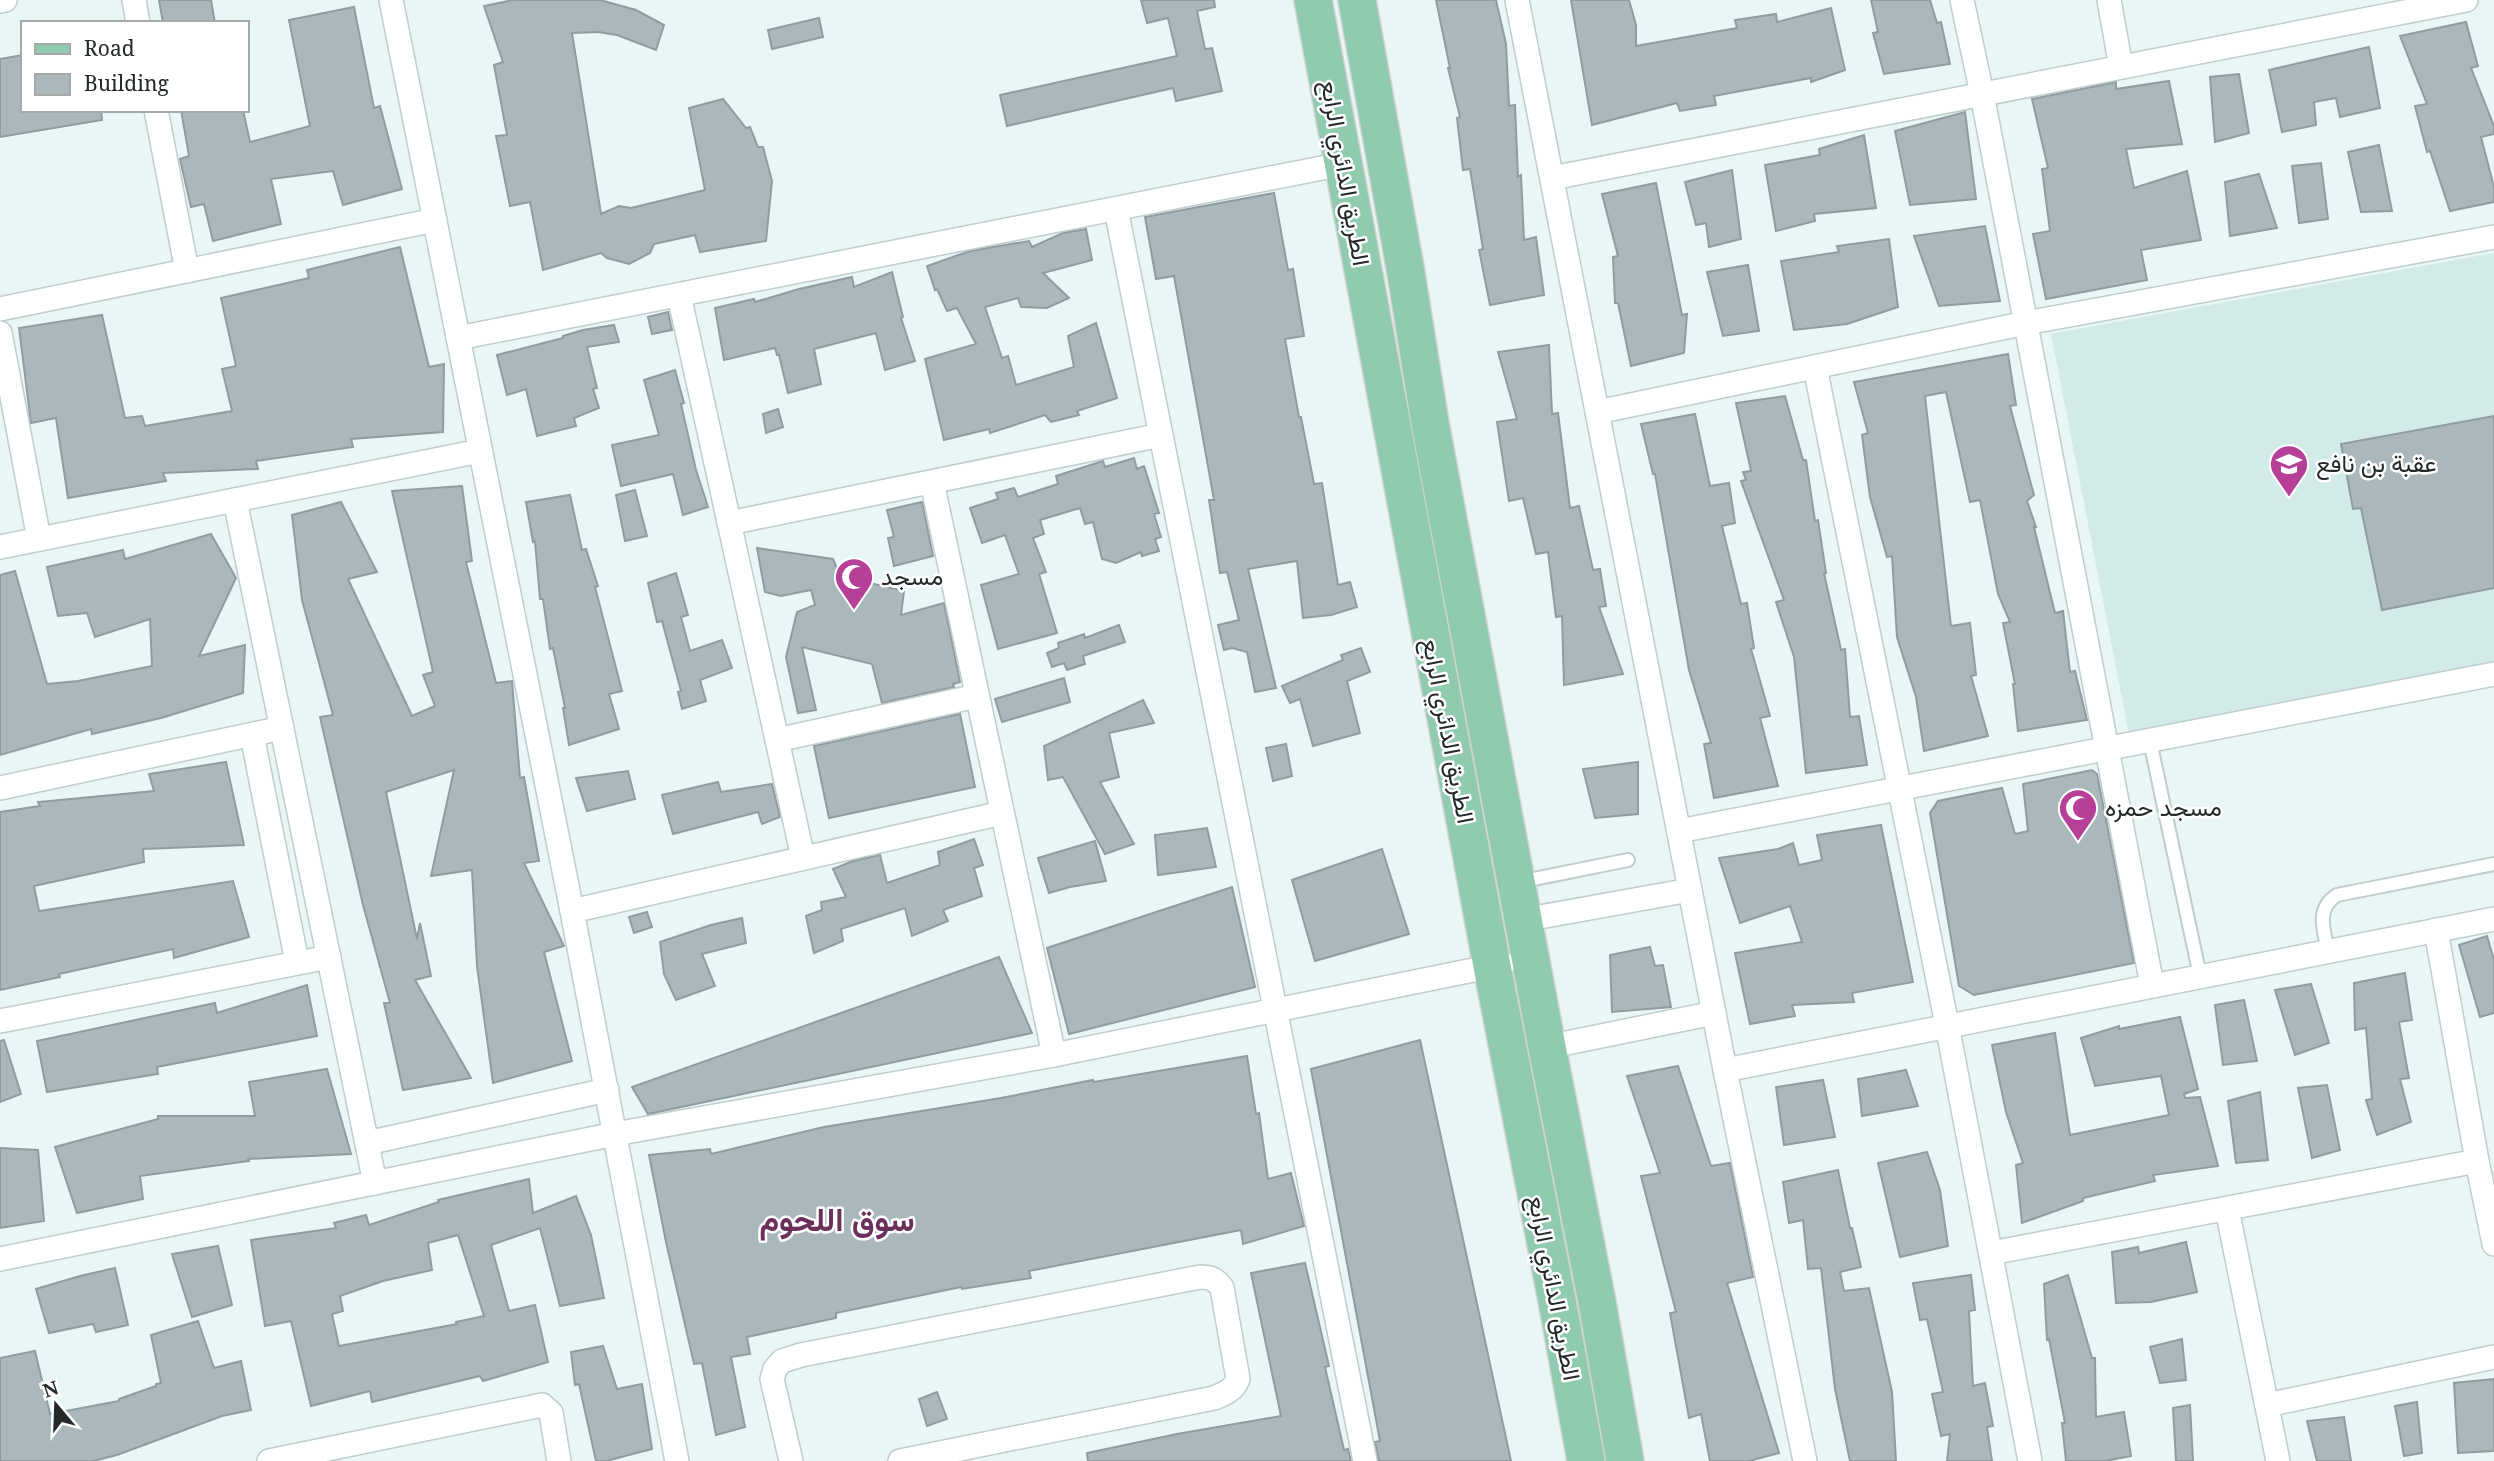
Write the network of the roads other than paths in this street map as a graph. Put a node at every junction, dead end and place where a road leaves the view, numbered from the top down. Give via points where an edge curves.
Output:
1 (134, 0) edge
2 (391, 0) edge
3 (1314, 0) edge
4 (1357, 0) edge
5 (1517, 0) edge
6 (1962, 0) edge
7 (2109, 0) edge
8 (2466, 0) edge
9 (138, 21) edge
10 (2121, 67) junction
11 (1982, 94) junction
12 (156, 112) edge
13 (1342, 164) junction
14 (1552, 178) junction
15 (1116, 209) junction
16 (435, 220) junction
17 (2494, 237) edge
18 (187, 271) junction
19 (679, 295) junction
20 (0, 309) edge
21 (2026, 323) junction
22 (0, 333) edge
23 (458, 338) junction
24 (1815, 367) junction
25 (1597, 412) junction
26 (1161, 435) junction
27 (480, 451) junction
28 (932, 482) junction
29 (235, 500) junction
30 (729, 523) junction
31 (39, 539) junction
32 (0, 547) edge
33 (2494, 674) edge
34 (977, 696) junction
35 (282, 728) junction
36 (252, 735) junction
37 (777, 740) junction
38 (2150, 741) junction
39 (2107, 749) junction
40 (0, 788) edge
41 (1900, 790) junction
42 (1002, 813) junction
43 (1679, 831) junction
44 (803, 858) junction
45 (1628, 860) dead end
46 (2494, 864) edge
47 (1516, 883) junction
48 (1690, 890) junction
49 (572, 911) junction
50 (2494, 919) edge
51 (1523, 920) junction
52 (2436, 930) junction
53 (2328, 951) junction
54 (328, 957) junction
55 (1530, 958) junction
56 (298, 962) junction
57 (1492, 966) junction
58 (2200, 976) junction
59 (2152, 985) junction
60 (1275, 1010) junction
61 (1714, 1013) junction
62 (0, 1021) edge
63 (1947, 1025) junction
64 (1547, 1047) junction
65 (1054, 1055) junction
66 (1725, 1070) junction
67 (607, 1090) junction
68 (615, 1134) junction
69 (367, 1143) junction
70 (2477, 1161) junction
71 (375, 1183) junction
72 (2227, 1209) junction
73 (2494, 1244) edge
74 (1991, 1253) junction
75 (0, 1259) edge
76 (2494, 1357) edge
77 (2267, 1405) junction
78 (269, 1461) edge
79 (559, 1461) edge
80 (677, 1461) edge
81 (791, 1461) edge
82 (900, 1461) edge
83 (1365, 1461) edge
84 (1586, 1461) edge
85 (1625, 1461) edge
86 (1805, 1461) edge
87 (2030, 1461) edge
88 (2278, 1461) edge

1 - 9 street
2 - 16 street
3 - 13 main road, الطريق الدائري الرابع
4 - 47 main road, الطريق الدائري الرابع
5 - 14 street
6 - 11 street
7 - 10 street
8 - 10 street
10 - 11 street
11 - 14 street
11 - 21 street
12 - 18 street
13 - 15 street
13 - 57 main road, الطريق الدائري الرابع
14 - 25 street
15 - 19 street
15 - 26 street
16 - 18 street
16 - 23 street
17 - 21 street
18 - 20 street
19 - 23 street
19 - 30 street
21 - 24 street
21 - 39 street
22 - 31 street
23 - 27 street
24 - 25 street
24 - 41 street
25 - 43 street
26 - 28 street
26 - 60 street
27 - 29 street
27 - 49 street
28 - 30 street
28 - 34 street
29 - 31 street
29 - 35 street
30 - 37 street
31 - 32 street
33 - 38 street
34 - 37 street
34 - 42 street
35 - 36 street
35 - 54 street
36 - 40 street
36 - 56 street
37 - 44 street
38 - 39 street
38 - 58 lane
39 - 41 street
39 - 59 street
41 - 43 street
41 - 63 street
42 - 44 street
42 - 65 street
43 - 48 street
44 - 49 street
45 - 47 lane
46 - 53 lane via 2337,895 2326,904 2321,917
47 - 51 main road, الطريق الدائري الرابع
48 - 51 street
48 - 61 street
49 - 67 street
50 - 52 street
51 - 55 main road, الطريق الدائري الرابع
52 - 53 street
52 - 70 street
53 - 58 street
54 - 56 street
54 - 69 street
55 - 57 street
55 - 64 main road, الطريق الدائري الرابع
56 - 62 street
57 - 60 street
57 - 84 main road, الطريق الدائري الرابع
58 - 59 street
59 - 63 street
60 - 65 street
60 - 83 street
61 - 64 street
61 - 66 street
63 - 66 street
63 - 74 street
64 - 85 main road, الطريق الدائري الرابع
65 - 68 street
66 - 86 street
67 - 68 street
67 - 69 street
68 - 71 street
68 - 80 street
69 - 71 street
70 - 72 street
70 - 73 street
71 - 75 street
72 - 74 street
72 - 77 street
74 - 87 street
76 - 77 street
77 - 88 street
78 - 79 street via 542,1405 551,1413
81 - 82 street via 772,1378 782,1361 1200,1277 1209,1277 1222,1288 1238,1379 1223,1394

